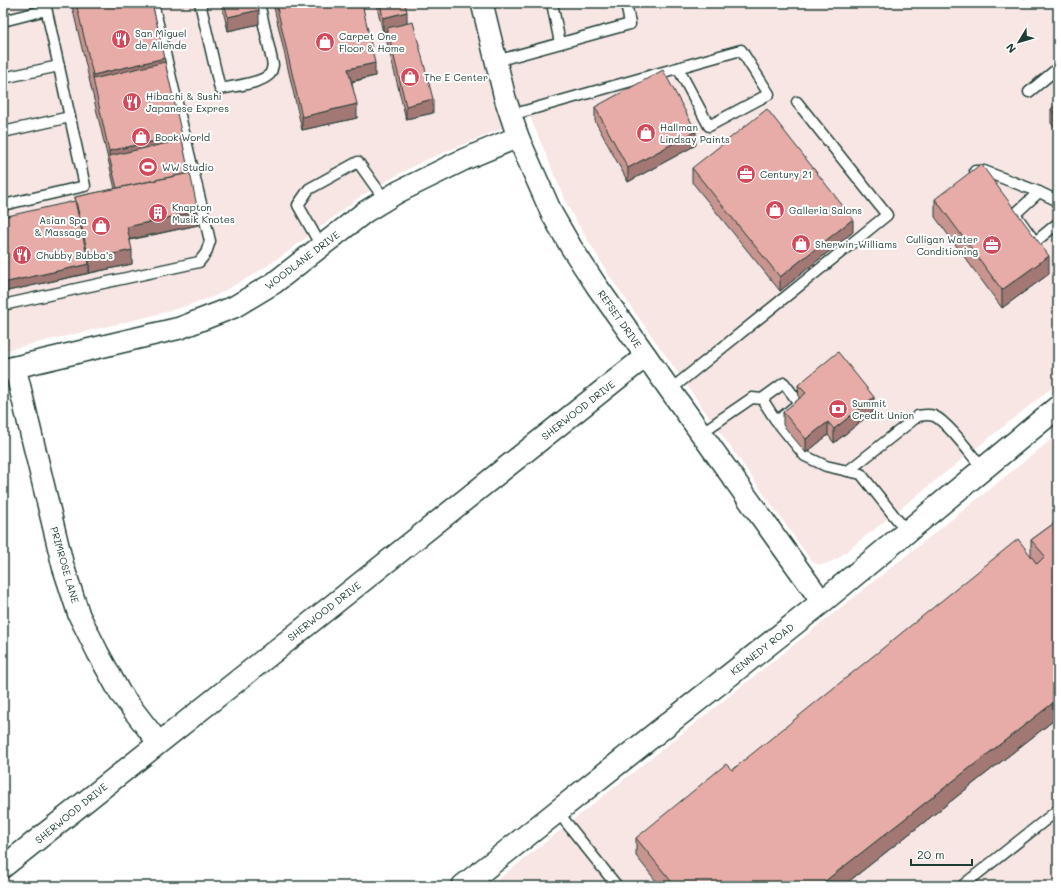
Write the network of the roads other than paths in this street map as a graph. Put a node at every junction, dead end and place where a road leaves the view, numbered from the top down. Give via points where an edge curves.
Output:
1 (153, 3) edge
2 (200, 3) edge
3 (259, 3) edge
4 (482, 3) edge
5 (552, 3) edge
6 (626, 3) edge
7 (46, 7) edge
8 (3, 21) edge
9 (560, 43) junction
10 (496, 61) junction
11 (59, 66) junction
12 (678, 68) junction
13 (1058, 68) edge
14 (3, 78) edge
15 (1029, 92) dead end
16 (797, 102) dead end
17 (511, 115) junction
18 (70, 117) junction
19 (3, 132) edge
20 (518, 138) junction
21 (970, 175) edge
22 (1039, 192) junction
23 (385, 200) junction
24 (1058, 201) edge
25 (3, 205) edge
26 (1058, 223) edge
27 (321, 246) junction
28 (3, 305) edge
29 (646, 356) junction
30 (9, 369) edge
31 (670, 390) junction
32 (762, 399) junction
33 (1058, 407) edge
34 (777, 421) junction
35 (701, 433) junction
36 (983, 470) junction
37 (848, 471) junction
38 (907, 532) junction
39 (822, 602) junction
40 (158, 742) junction
41 (1058, 810) edge
42 (557, 811) junction
43 (3, 867) edge
44 (463, 886) edge
45 (617, 886) edge
46 (962, 886) edge

1 - 28 lane via 210,241 206,254 199,262
2 - 3 lane via 220,89 252,83 264,79 271,73 273,65
4 - 10 street, REFSET DRIVE
5 - 9 lane
6 - 9 lane via 630,24
7 - 8 lane
7 - 11 lane
9 - 10 lane
10 - 17 street, REFSET DRIVE
11 - 14 lane
11 - 18 lane
12 - 12 lane via 741,50 769,94 708,126
12 - 17 lane
13 - 15 lane
16 - 31 lane via 887,215
17 - 20 street, REFSET DRIVE
18 - 19 lane
18 - 25 lane via 86,186
20 - 23 street, WOODLANE DRIVE via 464,159
20 - 29 street, REFSET DRIVE via 552,214 571,247
21 - 22 lane via 975,171 984,171
22 - 24 lane
22 - 26 lane via 1015,214 1035,242
23 - 27 street, WOODLANE DRIVE
23 - 27 lane via 358,162 309,189 298,205
27 - 30 street, WOODLANE DRIVE via 274,283 234,307 180,328
29 - 31 street, REFSET DRIVE
29 - 40 street, SHERWOOD DRIVE
30 - 40 street, PRIMROSE LANE via 63,566 80,615 120,693
31 - 35 street, REFSET DRIVE
32 - 34 lane
32 - 34 lane via 784,383 799,404
32 - 35 lane via 752,398
33 - 36 street, KENNEDY ROAD
34 - 37 lane via 805,456 826,466
35 - 39 street, REFSET DRIVE
36 - 37 lane via 945,424 935,416 926,414 918,416
36 - 38 street, KENNEDY ROAD
37 - 38 lane via 861,474
38 - 39 street, KENNEDY ROAD
39 - 42 street, KENNEDY ROAD
40 - 43 street, SHERWOOD DRIVE
41 - 46 lane
42 - 44 street, KENNEDY ROAD
42 - 45 lane

